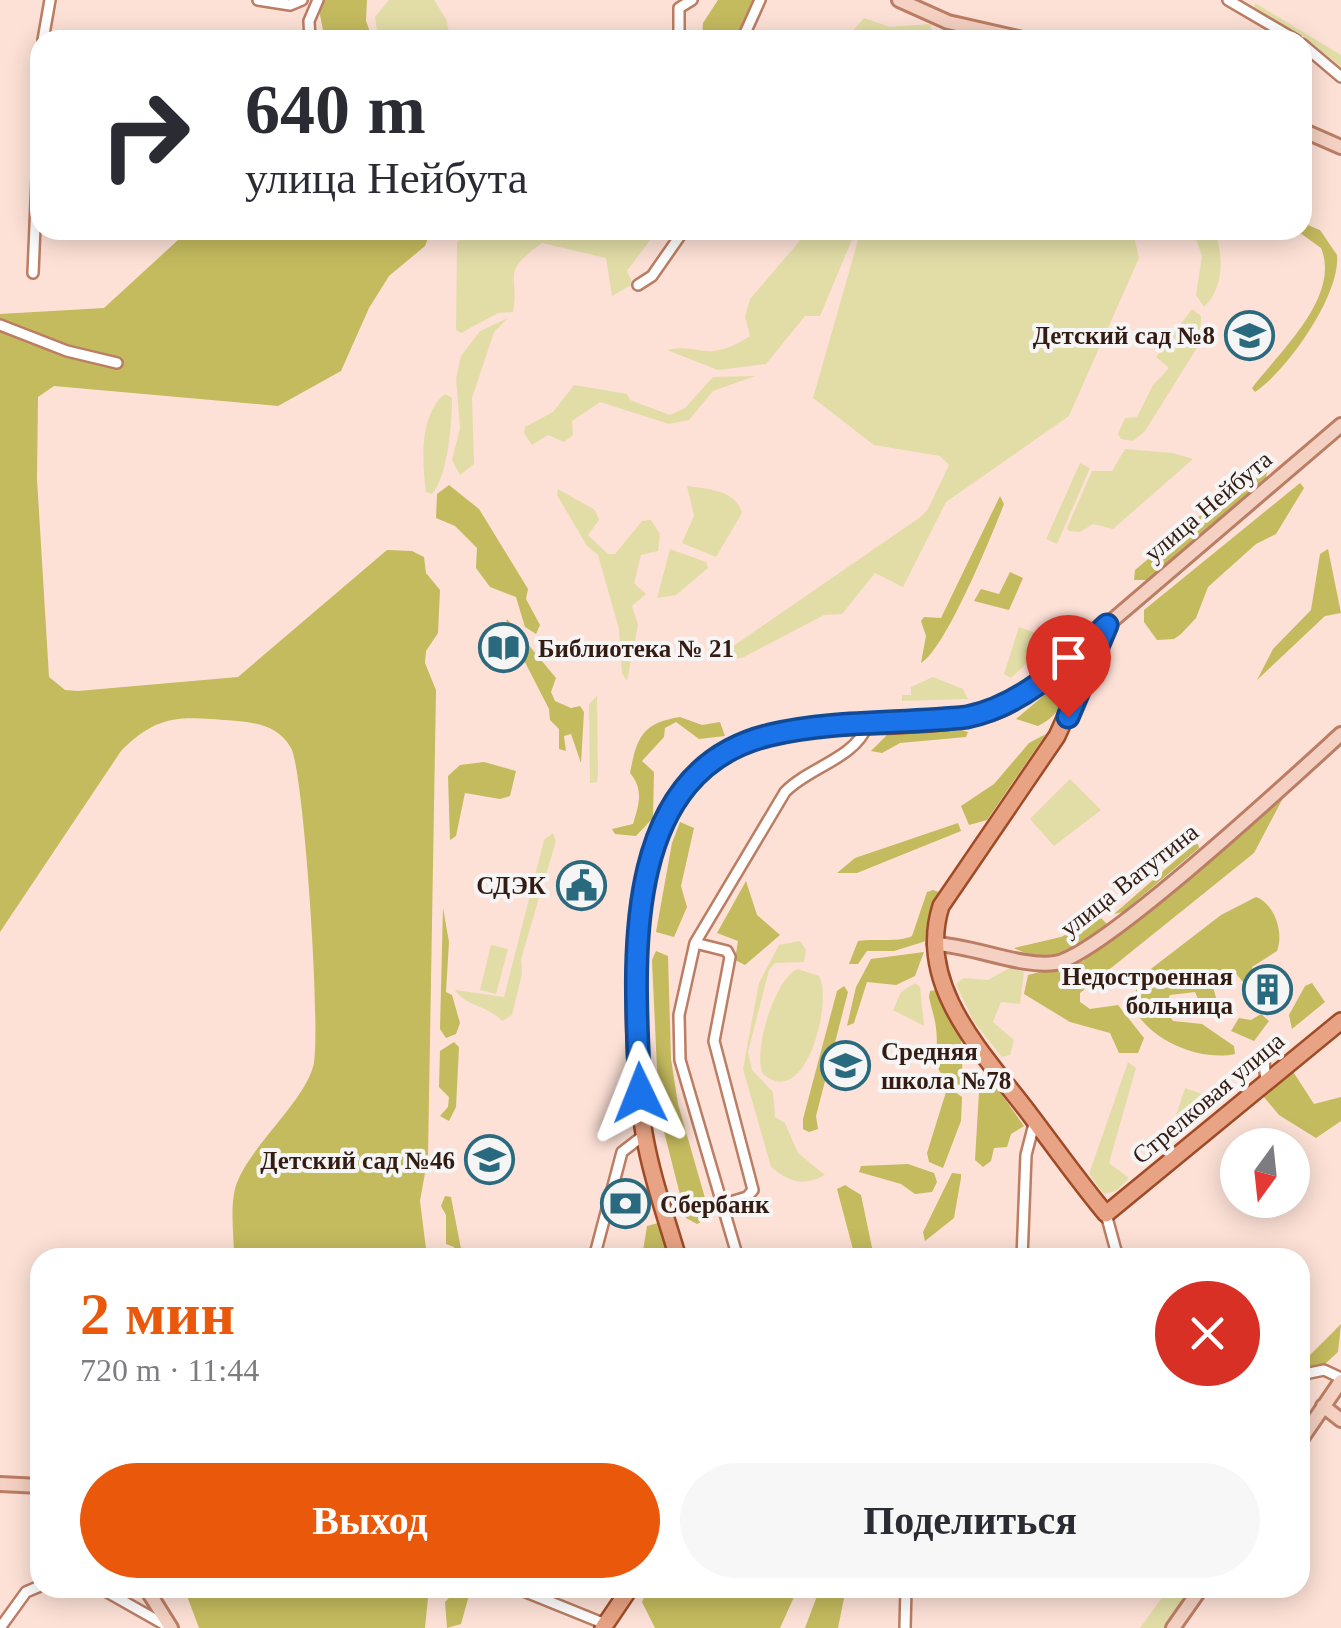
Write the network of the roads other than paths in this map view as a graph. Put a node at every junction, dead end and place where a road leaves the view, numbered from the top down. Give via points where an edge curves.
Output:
1 (50, 0) edge
2 (258, 0) edge
3 (302, 0) edge
4 (318, 0) edge
5 (692, 0) edge
6 (760, 0) edge
7 (899, 0) edge
8 (1228, 0) edge
9 (44, 30) edge
10 (309, 30) edge
11 (679, 30) edge
12 (746, 30) edge
13 (983, 30) edge
14 (1279, 30) edge
15 (1312, 52) edge
16 (1341, 77) edge
17 (1312, 134) edge
18 (1341, 147) edge
19 (34, 240) edge
20 (677, 240) edge
21 (33, 274) dead end
22 (638, 285) dead end
23 (0, 325) edge
24 (118, 363) dead end
25 (1341, 425) edge
26 (1107, 625) junction
27 (868, 724) junction
28 (1341, 734) edge
29 (696, 943) junction
30 (934, 944) junction
31 (1341, 1021) edge
32 (1264, 1061) dead end
33 (1266, 1082) junction
34 (1035, 1120) junction
35 (644, 1135) junction
36 (724, 1204) junction
37 (1106, 1214) junction
38 (597, 1248) edge
39 (675, 1248) edge
40 (735, 1248) edge
41 (1022, 1248) edge
42 (1115, 1248) edge
43 (1310, 1373) edge
44 (1341, 1379) edge
45 (1323, 1406) junction
46 (1341, 1420) edge
47 (1310, 1426) edge
48 (0, 1484) edge
49 (30, 1486) edge
50 (30, 1590) edge
51 (118, 1598) edge
52 (152, 1598) edge
53 (557, 1598) edge
54 (623, 1598) edge
55 (906, 1598) edge
56 (1194, 1598) edge
57 (604, 1626) edge
58 (0, 1628) edge
59 (170, 1628) edge
60 (905, 1628) edge
61 (1173, 1628) edge

1 - 9 street
2 - 3 street
4 - 10 street
5 - 11 street via 679,8
6 - 12 street
7 - 13 street
8 - 14 street
15 - 16 street
17 - 18 street
19 - 21 street
20 - 22 street
23 - 24 street
25 - 26 street, улица Нейбута
26 - 27 main road, улица Нейбута via 1001,708
26 - 30 main road, улица Нейбута via 1057,736 949,889
27 - 29 street via 856,745 785,792
27 - 35 main road, улица Нейбута via 773,734 740,746 692,778 672,804 650,864 638,937
28 - 30 street, улица Ватутина via 1078,954 1049,964
29 - 36 street via 678,1015 680,1055
29 - 36 street via 730,957 714,1041 753,1190
30 - 34 main road via 939,973 966,1030
31 - 33 main road, Стрелковая улица
32 - 33 street
33 - 37 main road, Стрелковая улица
34 - 37 main road
34 - 41 street via 1026,1155
35 - 38 street via 622,1152
35 - 39 main road, улица Нейбута
36 - 40 street
37 - 42 street
43 - 44 street via 1324,1370
44 - 45 street
45 - 46 street
45 - 47 street
48 - 49 street
50 - 58 street
51 - 59 street
52 - 59 street
53 - 57 street
54 - 57 main road
55 - 60 street
56 - 61 street

